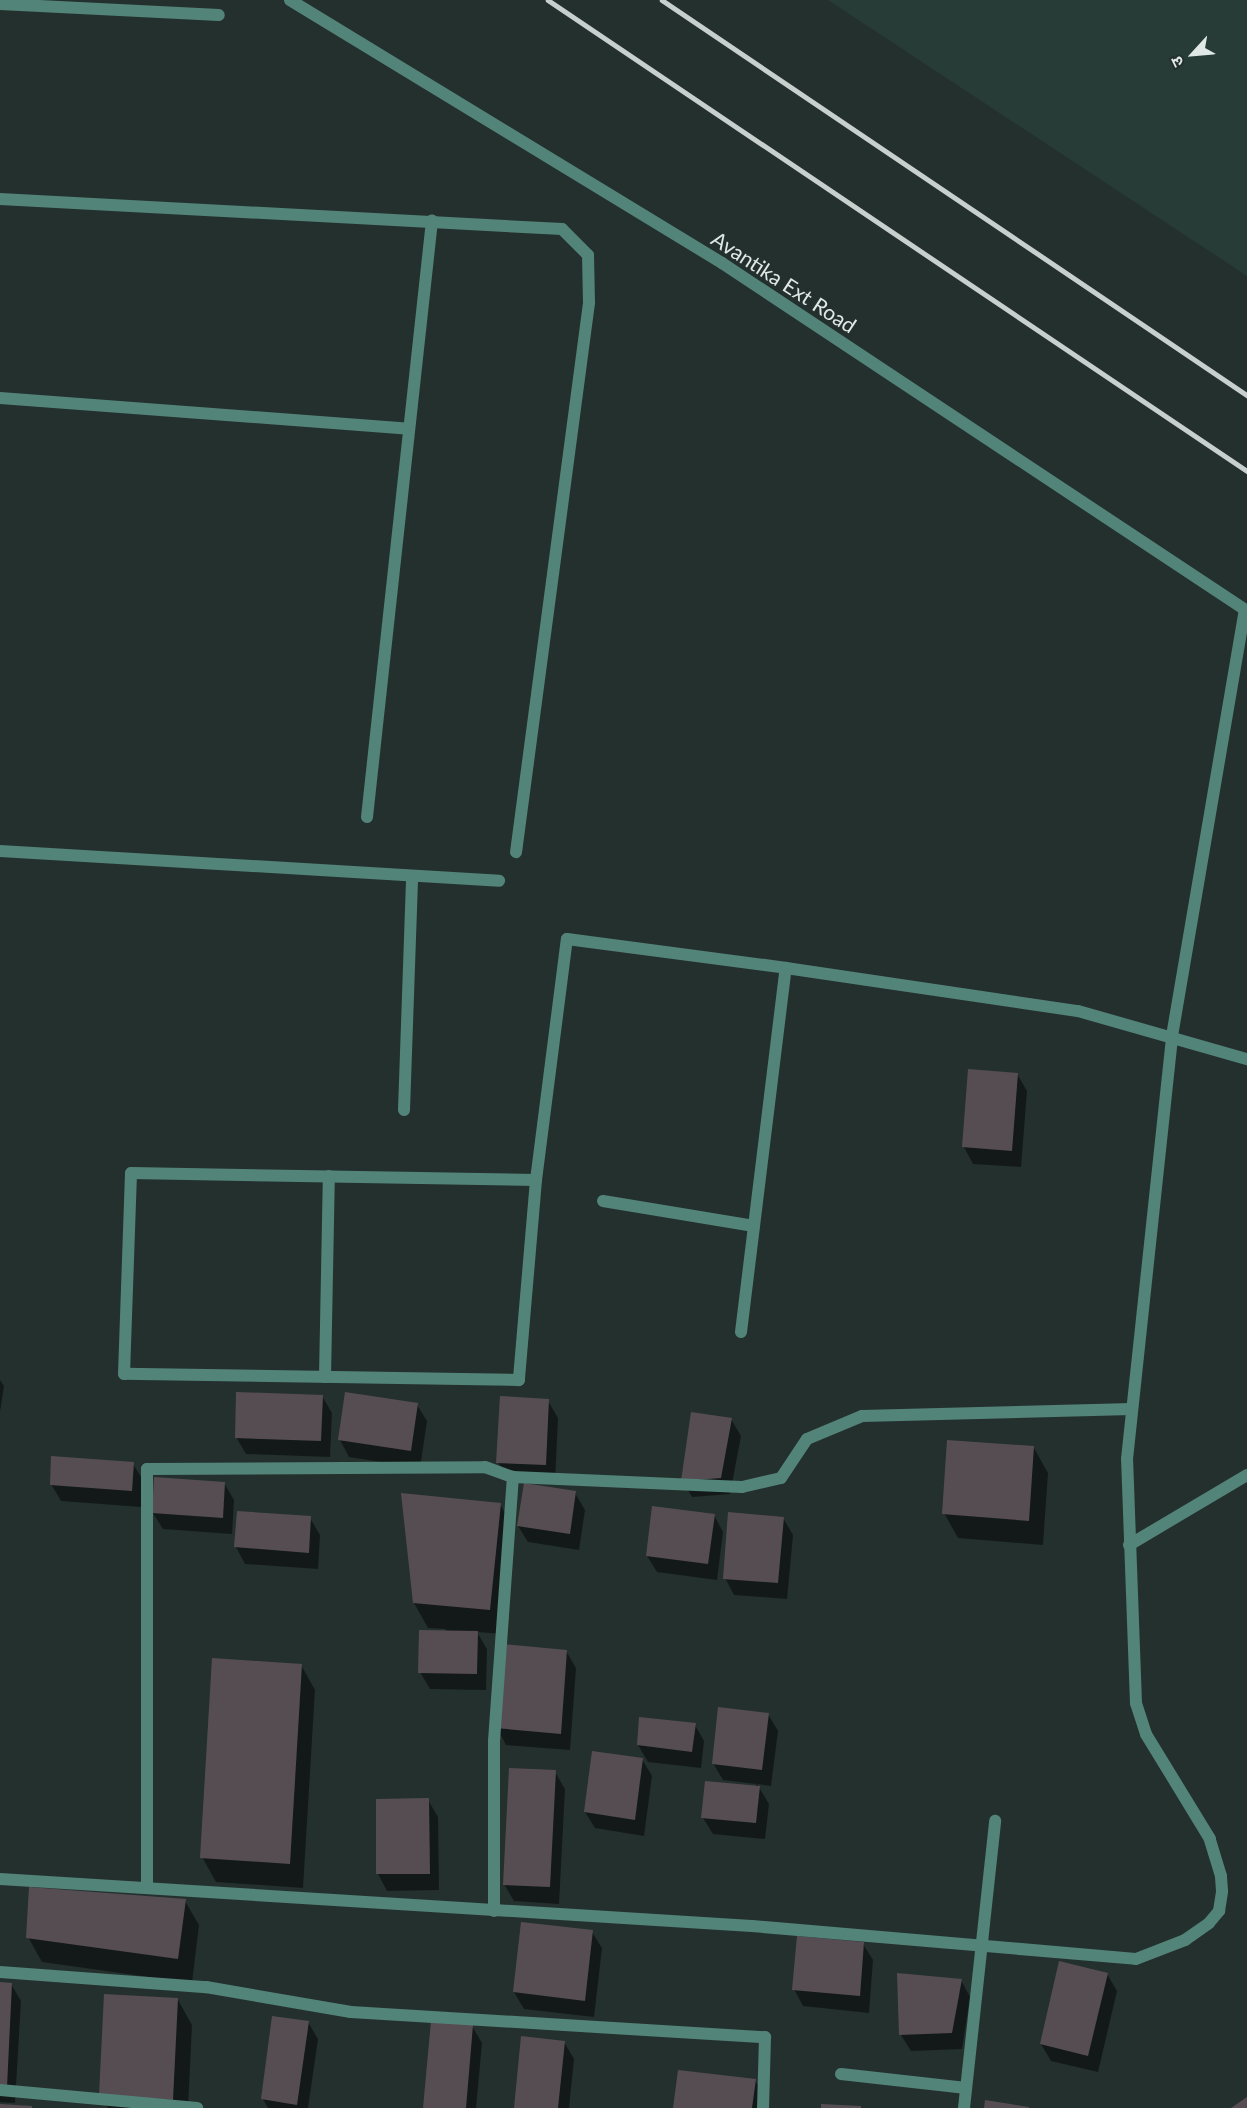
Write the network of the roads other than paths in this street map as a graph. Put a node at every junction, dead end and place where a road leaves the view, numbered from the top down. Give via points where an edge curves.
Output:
1 (290, 0) edge
2 (0, 4) edge
3 (219, 15) dead end
4 (0, 199) edge
5 (432, 222) junction
6 (0, 398) edge
7 (409, 429) junction
8 (1246, 611) edge
9 (367, 817) dead end
10 (0, 851) edge
11 (516, 852) dead end
12 (412, 876) junction
13 (499, 881) dead end
14 (786, 968) junction
15 (1172, 1036) junction
16 (1247, 1059) edge
17 (404, 1110) dead end
18 (329, 1176) junction
19 (536, 1180) junction
20 (603, 1201) dead end
21 (754, 1226) junction
22 (741, 1332) dead end
23 (325, 1377) junction
24 (1132, 1409) junction
25 (1247, 1475) edge
26 (513, 1477) junction
27 (1129, 1545) junction
28 (995, 1821) dead end
29 (0, 1879) edge
30 (147, 1888) junction
31 (494, 1911) junction
32 (980, 1946) junction
33 (0, 1971) edge
34 (841, 2073) dead end
35 (966, 2088) junction
36 (0, 2090) edge
37 (197, 2108) edge
38 (763, 2108) edge
39 (964, 2108) edge

1 - 8 street, Avantika Ext Road via 722,263
2 - 3 street
4 - 5 street
5 - 7 street
5 - 11 street via 562,229 588,255 589,303
6 - 7 street
7 - 9 street
8 - 15 street
10 - 12 street
12 - 13 street
12 - 17 street
14 - 15 street via 1078,1011
14 - 19 street via 567,939
14 - 21 street
15 - 16 street
15 - 24 street
18 - 19 street
18 - 23 street
18 - 23 street via 131,1173 124,1374
19 - 23 street via 519,1380
20 - 21 street
21 - 22 street
24 - 26 street via 862,1416 807,1439 781,1478 742,1487
24 - 27 street via 1126,1459
25 - 27 street
26 - 30 street via 485,1467 147,1469
26 - 31 street via 494,1741
27 - 32 street via 1136,1702 1146,1734 1210,1839 1221,1876 1219,1911 1185,1940 1136,1959
28 - 32 street
29 - 30 street
30 - 31 street
31 - 32 street via 752,1926
32 - 35 street
33 - 38 street via 206,1987 351,2012 765,2037
34 - 35 street
35 - 39 street
36 - 37 street

